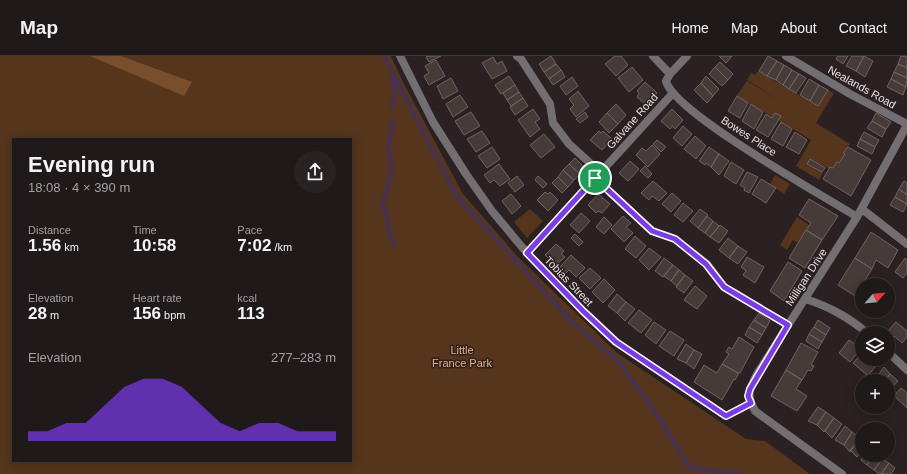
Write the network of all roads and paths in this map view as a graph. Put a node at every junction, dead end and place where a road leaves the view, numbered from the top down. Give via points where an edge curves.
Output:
1 (400, 56) edge
2 (517, 56) edge
3 (653, 56) edge
4 (687, 56) edge
5 (786, 56) edge
6 (670, 74) junction
7 (673, 93) junction
8 (907, 125) edge
9 (598, 175) junction
10 (862, 209) junction
11 (857, 216) junction
12 (907, 244) edge
13 (527, 253) junction
14 (805, 299) junction
15 (788, 325) junction
16 (857, 326) edge
17 (895, 359) edge
18 (907, 370) edge
19 (751, 403) junction
20 (842, 474) edge

1 - 13 street, Tobias Street via 433,122 466,174 492,211
2 - 9 street via 550,104 553,124
3 - 6 street
4 - 6 street
5 - 8 street, Nealands Road
6 - 7 street via 666,81 667,87
7 - 9 street, Galvane Road
7 - 11 street, Bowes Place via 730,139
8 - 10 street, Milligan Drive
9 - 13 street, Galvane Road
9 - 15 street via 652,231 675,239 706,264 724,287
10 - 11 street, Milligan Drive
10 - 12 street
11 - 14 street, Milligan Drive
13 - 19 street, Tobias Street via 616,342 654,368 726,416
14 - 15 street, Milligan Drive
14 - 16 street via 818,302
15 - 19 street, Milligan Drive via 750,389 748,396
17 - 18 street
19 - 20 street via 755,411

